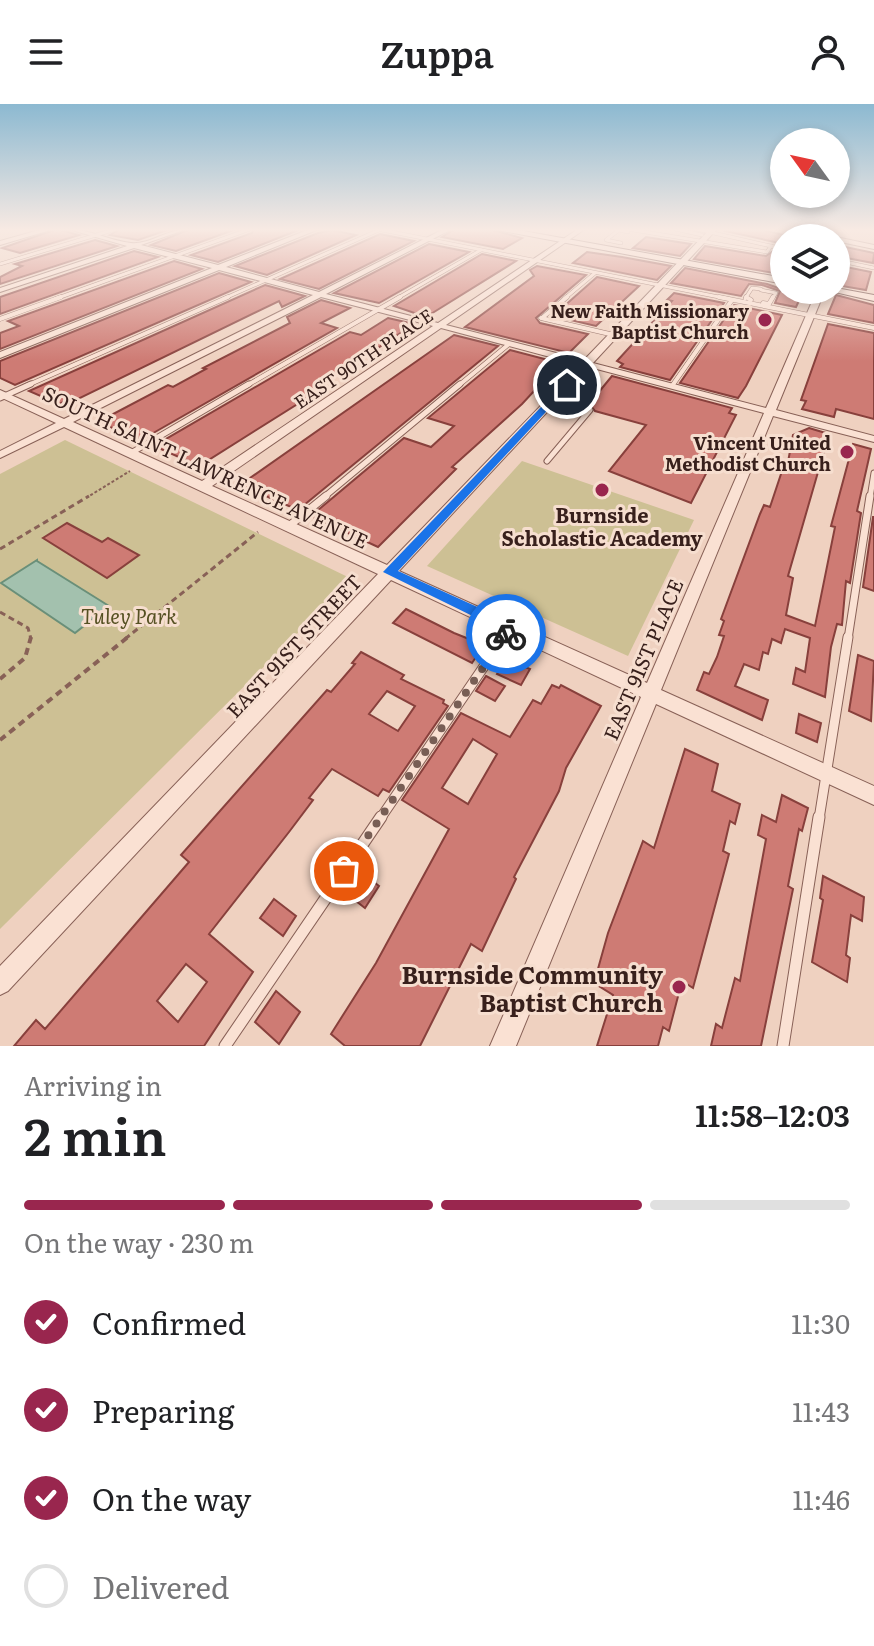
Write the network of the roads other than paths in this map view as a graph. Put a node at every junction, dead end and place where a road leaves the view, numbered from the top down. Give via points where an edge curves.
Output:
1 (52, 273) edge
2 (127, 273) edge
3 (207, 273) edge
4 (238, 273) edge
5 (281, 273) edge
6 (361, 273) edge
7 (442, 273) edge
8 (517, 273) edge
9 (595, 273) joint
10 (673, 273) edge
11 (718, 273) edge
12 (266, 280) junction
13 (770, 284) edge
14 (661, 286) junction
15 (764, 286) junction
16 (0, 290) edge
17 (319, 294) junction
18 (850, 294) edge
19 (874, 298) edge
20 (732, 300) junction
21 (815, 304) edge
22 (378, 310) junction
23 (811, 315) junction
24 (0, 319) edge
25 (439, 326) junction
26 (874, 328) edge
27 (614, 335) junction
28 (509, 344) junction
29 (0, 355) edge
30 (587, 364) junction
31 (672, 386) junction
32 (2, 395) edge
33 (553, 399) junction
34 (770, 412) junction
35 (64, 422) junction
36 (874, 439) edge
37 (131, 453) junction
38 (0, 455) edge
39 (547, 461) dead end
40 (874, 473) edge
41 (203, 486) junction
42 (289, 526) junction
43 (389, 572) junction
44 (510, 628) junction
45 (651, 693) junction
46 (826, 774) junction
47 (874, 796) edge
48 (0, 983) edge
49 (225, 1046) edge
50 (503, 1046) edge
51 (783, 1046) edge

1 - 16 street
2 - 24 lane
3 - 29 street
4 - 12 street
5 - 12 lane
6 - 17 street
7 - 22 lane
8 - 25 street, EAST 90TH PLACE
9 - 14 lane
9 - 27 lane via 541,318
10 - 14 street, EAST 91ST STREET
11 - 15 main road
12 - 17 street
12 - 32 lane
13 - 15 main road
14 - 20 lane
14 - 27 street, EAST 91ST STREET
15 - 15 lane via 752,288 745,299 769,304 776,293
17 - 22 street
17 - 35 street
18 - 19 main road
20 - 23 lane
20 - 31 lane
21 - 23 street, EAST 91ST PLACE
22 - 25 street
22 - 37 lane
23 - 26 lane
23 - 34 street, EAST 91ST PLACE
25 - 28 street
25 - 41 street, EAST 90TH PLACE
27 - 30 street, EAST 91ST STREET
28 - 30 street
28 - 42 lane
30 - 31 street
30 - 33 street, EAST 91ST STREET
31 - 34 street
32 - 35 street, SOUTH SAINT LAWRENCE AVENUE
33 - 39 lane via 590,410
33 - 43 street, EAST 91ST STREET
34 - 36 street
34 - 45 street, EAST 91ST PLACE
35 - 37 street, SOUTH SAINT LAWRENCE AVENUE
35 - 38 street
37 - 41 street, SOUTH SAINT LAWRENCE AVENUE
40 - 46 lane
41 - 42 street, SOUTH SAINT LAWRENCE AVENUE
42 - 43 street, SOUTH SAINT LAWRENCE AVENUE
43 - 44 street, SOUTH SAINT LAWRENCE AVENUE
43 - 48 street, EAST 91ST STREET
44 - 45 street, SOUTH SAINT LAWRENCE AVENUE
44 - 49 lane
45 - 46 street, SOUTH SAINT LAWRENCE AVENUE
45 - 50 street, EAST 91ST PLACE
46 - 47 street, SOUTH SAINT LAWRENCE AVENUE
46 - 51 lane

